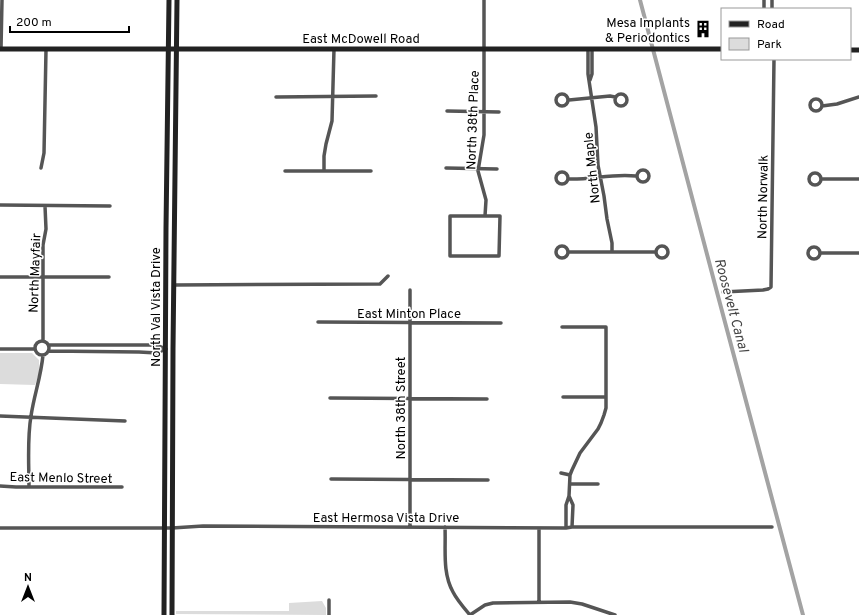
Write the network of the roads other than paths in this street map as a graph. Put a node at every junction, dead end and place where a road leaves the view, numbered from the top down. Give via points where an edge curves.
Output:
1 (2, 0) edge
2 (169, 0) edge
3 (177, 0) edge
4 (484, 0) edge
5 (0, 49) edge
6 (168, 49) junction
7 (177, 49) junction
8 (334, 49) junction
9 (484, 49) junction
10 (590, 49) junction
11 (46, 50) junction
12 (721, 50) edge
13 (774, 60) edge
14 (333, 96) junction
15 (376, 96) dead end
16 (276, 97) dead end
17 (615, 97) dead end
18 (859, 97) edge
19 (592, 98) junction
20 (569, 100) dead end
21 (822, 106) dead end
22 (447, 111) dead end
23 (484, 112) junction
24 (499, 112) dead end
25 (167, 142) junction
26 (175, 142) junction
27 (41, 168) dead end
28 (446, 168) dead end
29 (479, 168) junction
30 (497, 169) dead end
31 (285, 171) dead end
32 (324, 171) junction
33 (371, 171) dead end
34 (636, 176) dead end
35 (600, 177) junction
36 (568, 178) dead end
37 (821, 179) dead end
38 (859, 179) edge
39 (167, 196) junction
40 (175, 196) junction
41 (0, 205) edge
42 (45, 206) junction
43 (110, 206) dead end
44 (485, 216) junction
45 (568, 252) dead end
46 (612, 252) junction
47 (655, 252) dead end
48 (820, 253) dead end
49 (859, 253) edge
50 (166, 272) junction
51 (174, 272) junction
52 (388, 276) dead end
53 (0, 277) edge
54 (109, 277) dead end
55 (42, 278) junction
56 (166, 285) junction
57 (174, 285) junction
58 (410, 290) dead end
59 (723, 292) dead end
60 (318, 322) dead end
61 (410, 323) junction
62 (501, 323) dead end
63 (562, 327) dead end
64 (166, 337) junction
65 (174, 338) junction
66 (43, 341) junction
67 (49, 345) junction
68 (0, 349) edge
69 (35, 349) junction
70 (166, 349) junction
71 (174, 349) junction
72 (49, 352) junction
73 (43, 355) junction
74 (166, 373) junction
75 (174, 373) junction
76 (165, 394) junction
77 (174, 394) junction
78 (563, 397) dead end
79 (330, 398) dead end
80 (606, 398) junction
81 (410, 399) junction
82 (487, 399) dead end
83 (165, 404) junction
84 (173, 404) junction
85 (0, 416) edge
86 (31, 417) junction
87 (125, 421) dead end
88 (561, 473) dead end
89 (570, 475) junction
90 (331, 479) dead end
91 (410, 480) junction
92 (488, 480) dead end
93 (570, 484) junction
94 (598, 484) dead end
95 (0, 486) edge
96 (29, 487) junction
97 (122, 487) dead end
98 (569, 496) junction
99 (410, 527) junction
100 (446, 527) junction
101 (572, 527) junction
102 (772, 527) dead end
103 (0, 528) edge
104 (165, 528) junction
105 (172, 528) junction
106 (539, 528) junction
107 (566, 528) junction
108 (329, 600) dead end
109 (539, 602) junction
110 (610, 614) edge
111 (164, 615) edge
112 (172, 615) edge
113 (329, 615) edge
114 (470, 615) edge
115 (615, 615) edge

1 - 5 street
2 - 6 main road, North Val Vista Drive
3 - 7 main road, North Val Vista Drive
4 - 9 street, North 38th Place
5 - 11 main road, East McDowell Road
6 - 7 main road, East McDowell Road
6 - 11 main road, East McDowell Road
6 - 25 main road, North Val Vista Drive
7 - 8 main road, East McDowell Road
7 - 26 main road, North Val Vista Drive
8 - 9 main road, East McDowell Road
8 - 14 street
9 - 10 main road, East McDowell Road
9 - 23 street, North 38th Place
10 - 12 main road, East McDowell Road
10 - 19 street, North Maple via 588,74
11 - 27 street via 44,153
13 - 59 street, North Norwalk via 771,287 762,290
14 - 15 street
14 - 16 street
14 - 32 street
17 - 19 street
18 - 21 street
19 - 20 street
19 - 35 street, North Maple
22 - 23 street
23 - 24 street
23 - 29 street, North 38th Place via 484,135
25 - 26 main road
25 - 39 main road, North Val Vista Drive
26 - 40 main road, North Val Vista Drive
28 - 29 street
29 - 30 street
29 - 44 street, North 38th Place via 486,200
31 - 32 street
32 - 33 street
34 - 35 street
35 - 36 street
35 - 46 street, North Maple
37 - 38 street
39 - 40 main road
39 - 50 main road, North Val Vista Drive
40 - 51 main road, North Val Vista Drive
41 - 42 street
42 - 43 street
42 - 55 street, North Mayfair
44 - 44 street via 500,216 499,256 450,256 450,216
45 - 46 street
46 - 47 street
48 - 49 street
50 - 51 main road
50 - 56 main road, North Val Vista Drive
51 - 57 main road, North Val Vista Drive
52 - 57 street, North Val Vista Drive via 380,284
53 - 55 street
54 - 55 street
55 - 66 street, North Mayfair
56 - 57 main road
56 - 64 main road, North Val Vista Drive
57 - 65 main road, North Val Vista Drive
58 - 61 street, North 38th Street
60 - 61 street, East Minton Place
61 - 62 street, East Minton Place
61 - 81 street, North 38th Street
63 - 80 street via 606,327
64 - 65 main road
64 - 70 main road, North Val Vista Drive
65 - 71 main road, North Val Vista Drive
66 - 67 street
66 - 69 street via 38,342
67 - 70 street via 150,345
67 - 72 street
68 - 69 street
69 - 73 street
70 - 71 main road
70 - 72 street via 157,353
70 - 74 main road, North Val Vista Drive
71 - 75 main road, North Val Vista Drive
72 - 73 street
73 - 86 street
74 - 75 main road
74 - 76 main road, North Val Vista Drive
75 - 77 main road, North Val Vista Drive
76 - 77 main road
76 - 83 main road, North Val Vista Drive
77 - 84 main road, North Val Vista Drive
78 - 80 street
79 - 81 street
80 - 89 street via 601,423 574,463
81 - 82 street
81 - 91 street, North 38th Street
83 - 84 main road
83 - 104 main road, North Val Vista Drive
84 - 105 main road, North Val Vista Drive
85 - 86 street
86 - 87 street
86 - 96 street
88 - 89 street
89 - 93 street
90 - 91 street
91 - 92 street
91 - 99 street, North 38th Street
93 - 94 street
93 - 98 street
95 - 96 street, East Menlo Street
96 - 97 street, East Menlo Street
98 - 101 street via 573,505
98 - 107 street via 566,505
99 - 100 street, East Hermosa Vista Drive
99 - 105 street, East Hermosa Vista Drive
100 - 106 street, East Hermosa Vista Drive
100 - 114 street via 446,565 449,583
101 - 102 street, East Hermosa Vista Drive
101 - 107 street, East Hermosa Vista Drive
103 - 104 street, East Hermosa Vista Drive
104 - 105 street, East Hermosa Vista Drive
104 - 111 main road, North Val Vista Drive
105 - 112 main road, North Val Vista Drive
106 - 107 street, East Hermosa Vista Drive
106 - 109 street
108 - 113 street
109 - 110 street via 582,604
109 - 114 street via 493,603
110 - 115 street

